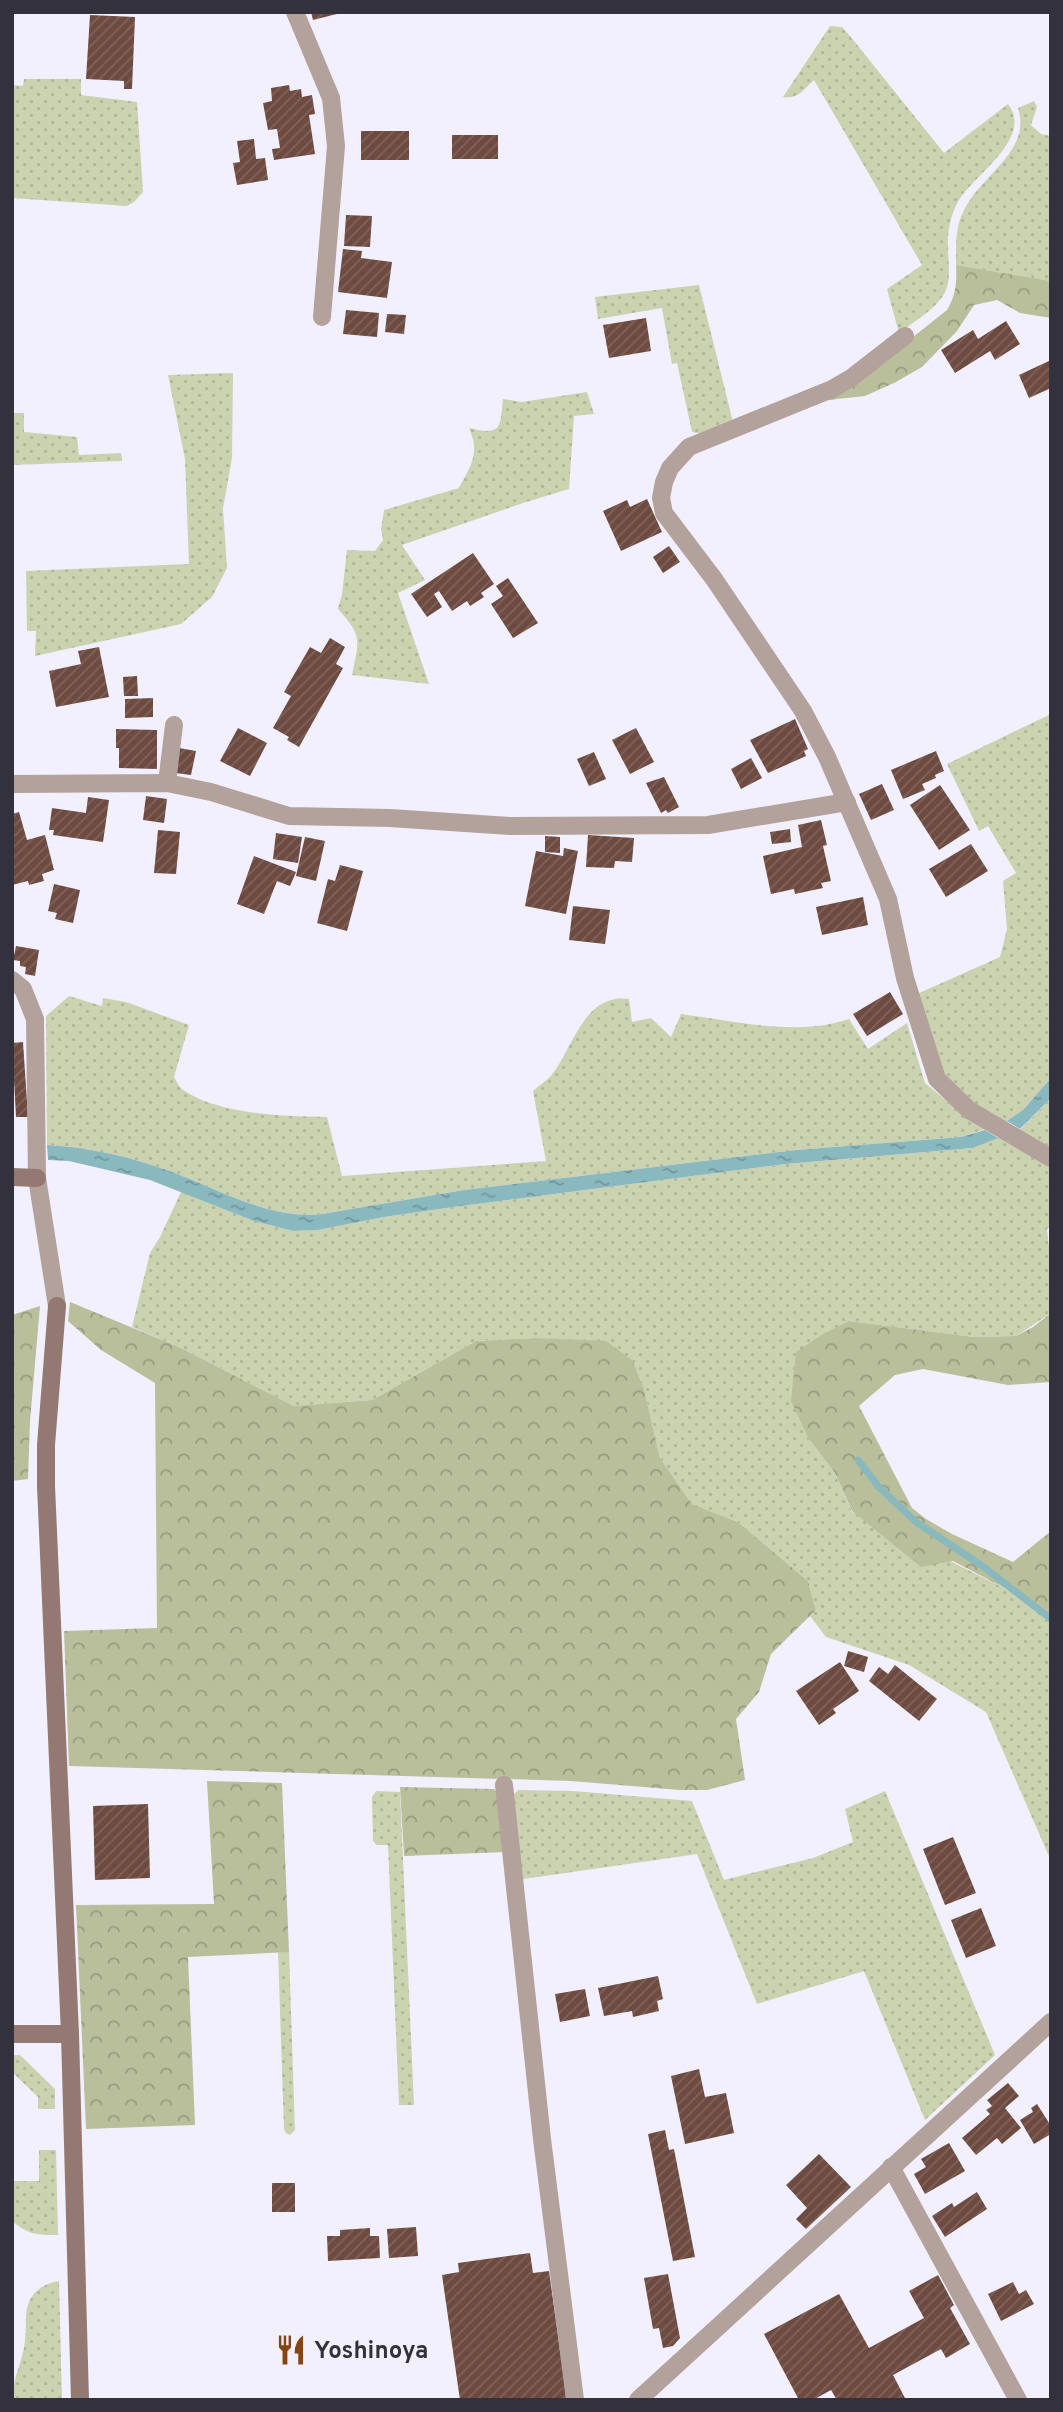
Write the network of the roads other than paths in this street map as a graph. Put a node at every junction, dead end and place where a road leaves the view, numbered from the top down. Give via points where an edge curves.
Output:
1 (295, 12) edge
2 (322, 317) dead end
3 (905, 336) dead end
4 (174, 726) dead end
5 (167, 783) junction
6 (12, 784) edge
7 (847, 803) junction
8 (12, 980) edge
9 (1051, 1158) edge
10 (12, 1177) edge
11 (37, 1178) junction
12 (504, 1784) dead end
13 (1051, 2021) edge
14 (12, 2034) edge
15 (69, 2035) junction
16 (891, 2167) junction
17 (80, 2400) edge
18 (575, 2400) edge
19 (638, 2400) edge
20 (1018, 2400) edge

1 - 2 street via 331,98 336,146
3 - 7 street via 832,389 689,447 670,467 661,498 664,513 715,579 803,711
4 - 5 street
5 - 6 street
5 - 7 street via 289,816 509,825 708,825
7 - 9 street via 888,899 905,978 937,1079 969,1110
8 - 11 street via 23,989 35,1019
10 - 11 street
11 - 15 street via 57,1306 46,1486
12 - 18 street
13 - 16 street
14 - 15 street
15 - 17 street
16 - 19 street
16 - 20 street

